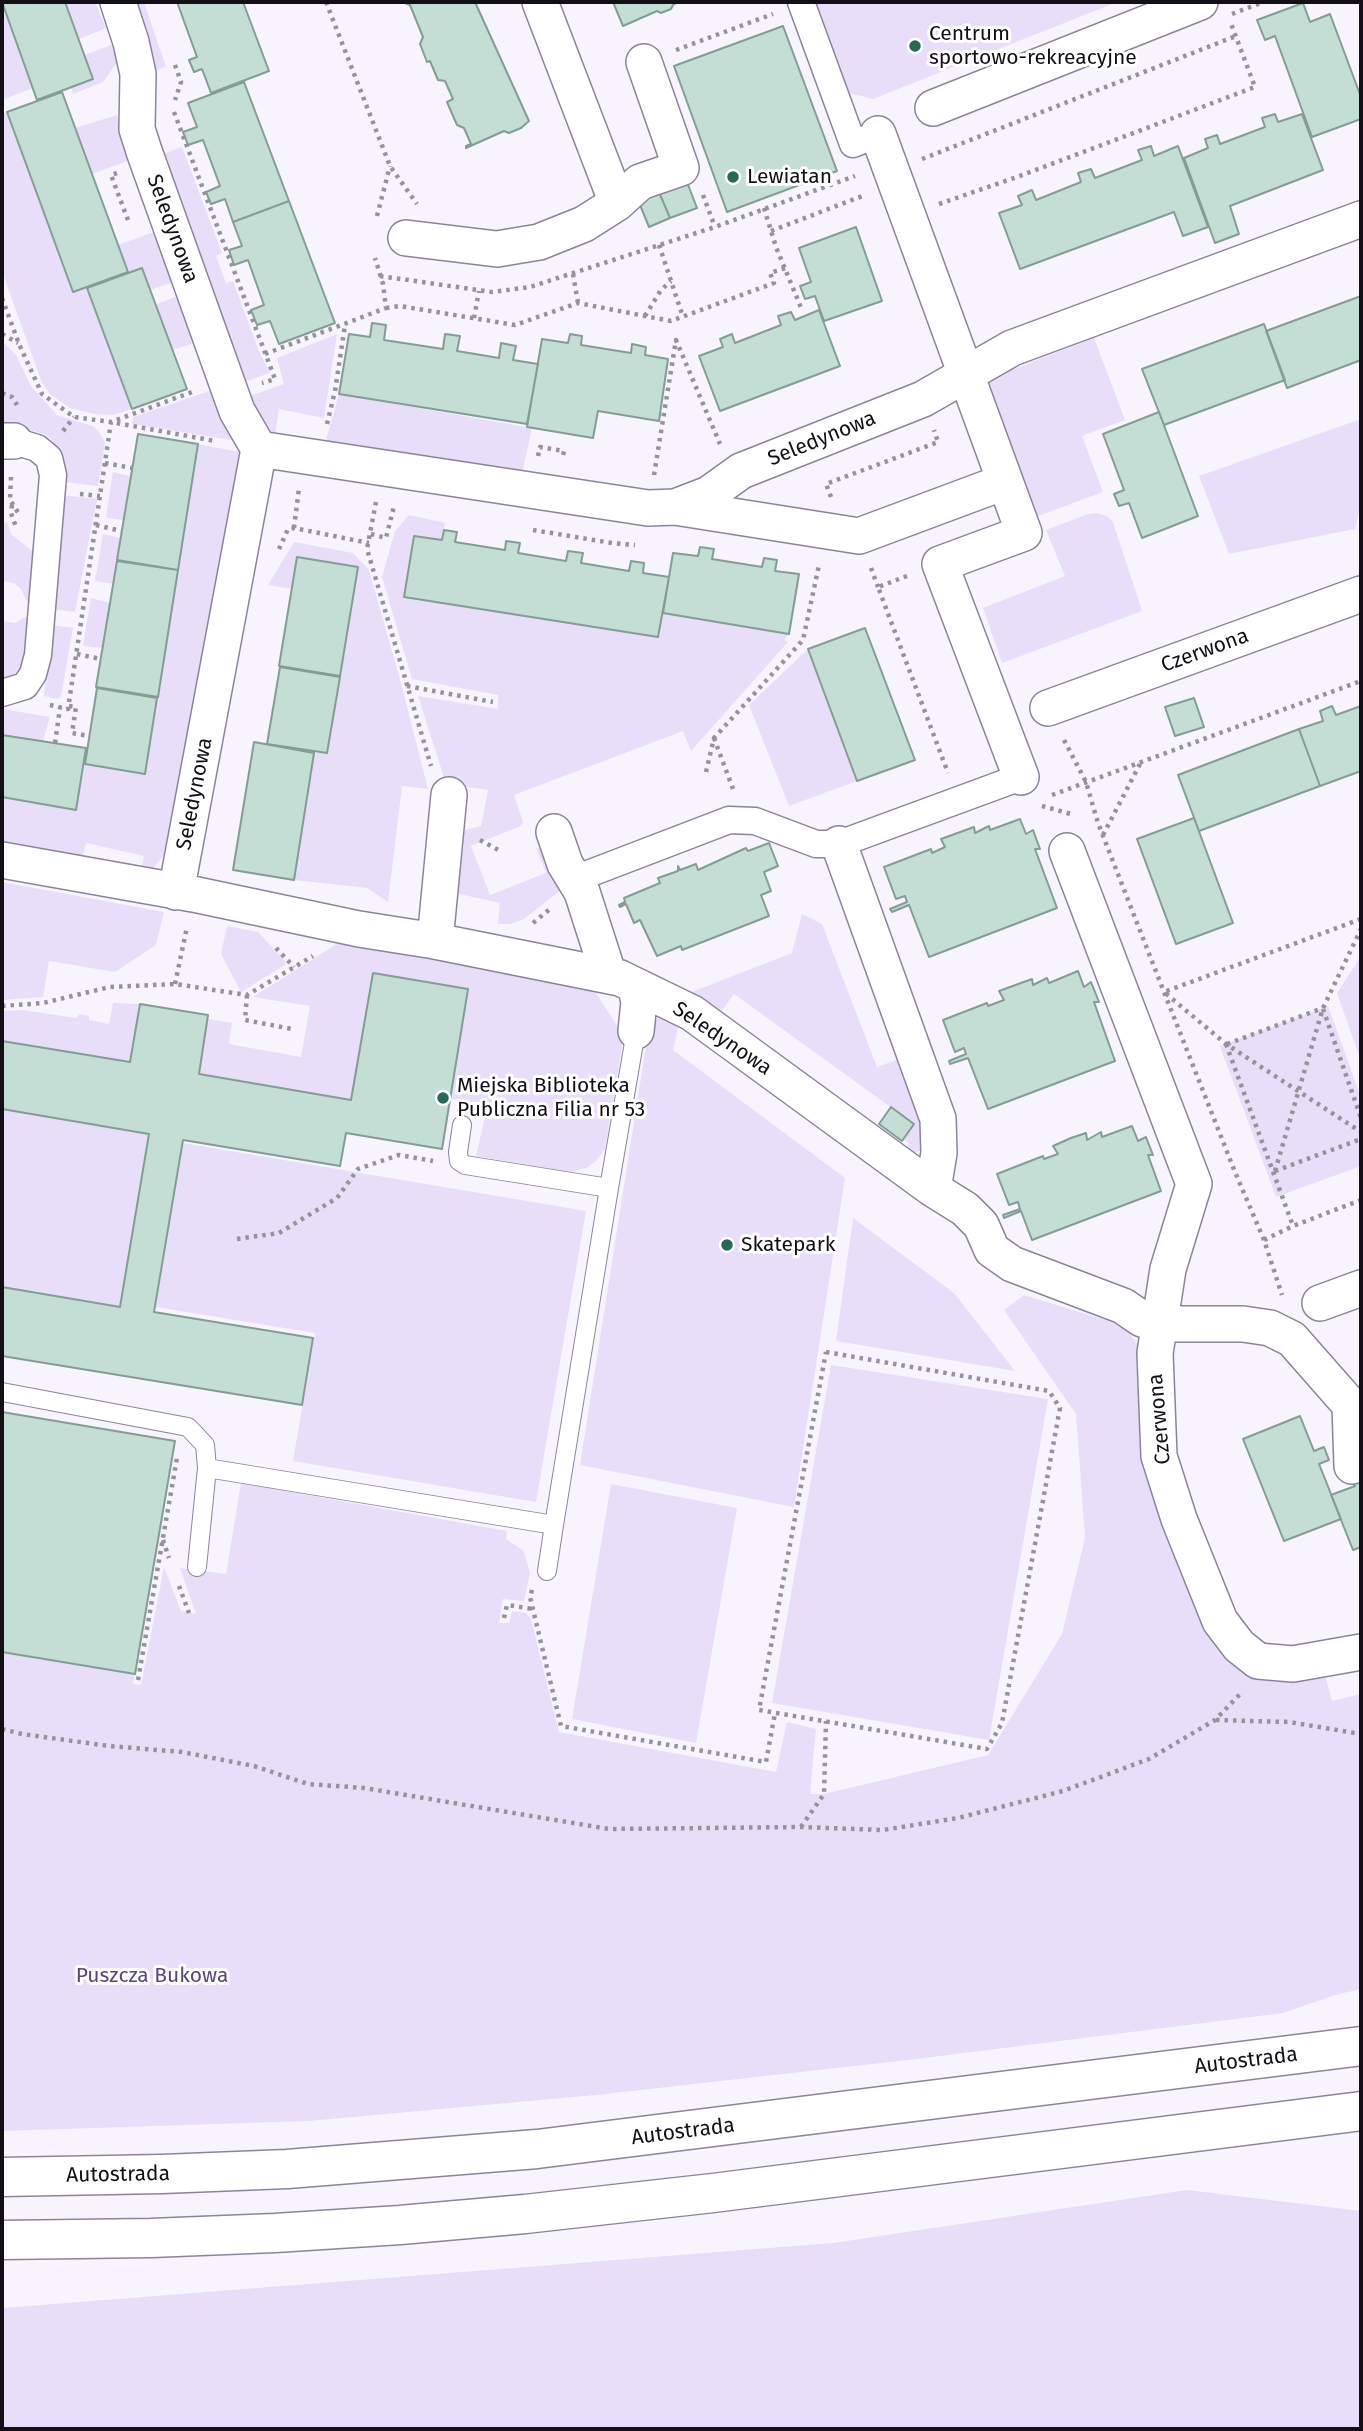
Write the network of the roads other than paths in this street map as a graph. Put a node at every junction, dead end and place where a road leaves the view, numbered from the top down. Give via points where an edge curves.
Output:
1 (118, 2) edge
2 (540, 2) edge
3 (801, 2) edge
4 (1217, 9) edge
5 (655, 58) road end
6 (933, 108) dead end
7 (878, 134) joint
8 (617, 203) junction
9 (1361, 219) edge
10 (418, 240) road end
11 (964, 375) junction
12 (8, 441) edge
13 (259, 449) junction
14 (1004, 482) junction
15 (661, 508) junction
16 (1361, 594) edge
17 (2, 693) edge
18 (1048, 708) road end
19 (1034, 787) joint
20 (449, 794) dead end
21 (554, 832) dead end
22 (839, 844) junction
23 (1067, 850) dead end
24 (2, 860) edge
25 (575, 879) junction
26 (182, 905) junction
27 (435, 941) junction
28 (623, 982) junction
29 (636, 1031) joint
30 (463, 1125) dead end
31 (610, 1188) junction
32 (933, 1189) junction
33 (1361, 1288) edge
34 (1320, 1303) dead end
35 (1159, 1324) junction
36 (2, 1392) edge
37 (1356, 1406) edge
38 (1352, 1466) dead end
39 (207, 1468) junction
40 (554, 1525) junction
41 (197, 1567) dead end
42 (547, 1571) dead end
43 (1361, 1652) edge
44 (1361, 2046) edge
45 (1361, 2111) edge
46 (2, 2177) edge
47 (2, 2240) edge

1 - 13 street, Seledynowa via 138,74 137,129 237,411
2 - 8 street
3 - 7 street via 853,144
4 - 6 street
5 - 8 street via 681,168 640,182
7 - 11 street
8 - 10 street via 584,224 539,242 498,249
9 - 11 street, Seledynowa via 1012,348
11 - 14 street
11 - 15 street, Seledynowa via 923,399 741,471 709,495
12 - 17 street via 37,448 49,458 53,475 38,655 25,686
13 - 15 street, Seledynowa
13 - 26 street, Seledynowa
14 - 15 street via 859,536
14 - 19 street via 1024,533 940,564
16 - 18 street, Czerwona
19 - 22 street via 981,792
20 - 27 street
21 - 25 street
22 - 25 street via 816,844 755,821 729,820
22 - 32 street via 938,1119
23 - 35 street, Czerwona via 1194,1184 1168,1269
24 - 26 street, Seledynowa
25 - 28 street
26 - 27 street, Seledynowa
27 - 28 street, Seledynowa
28 - 29 street via 639,1002
28 - 32 street, Seledynowa via 692,1013
29 - 31 lane
30 - 31 lane via 459,1161 465,1165
31 - 40 lane
32 - 35 street, Seledynowa via 965,1209 981,1225 992,1250 1012,1265
33 - 34 street
35 - 37 street via 1270,1328 1292,1339
35 - 43 street, Czerwona via 1154,1378 1159,1456 1220,1621 1258,1661 1293,1664
36 - 39 lane via 188,1427 205,1445
37 - 38 street
39 - 40 lane
39 - 41 lane
40 - 42 lane
44 - 46 highway, Autostrada via 537,2149 288,2169
45 - 47 highway via 500,2216 262,2234

